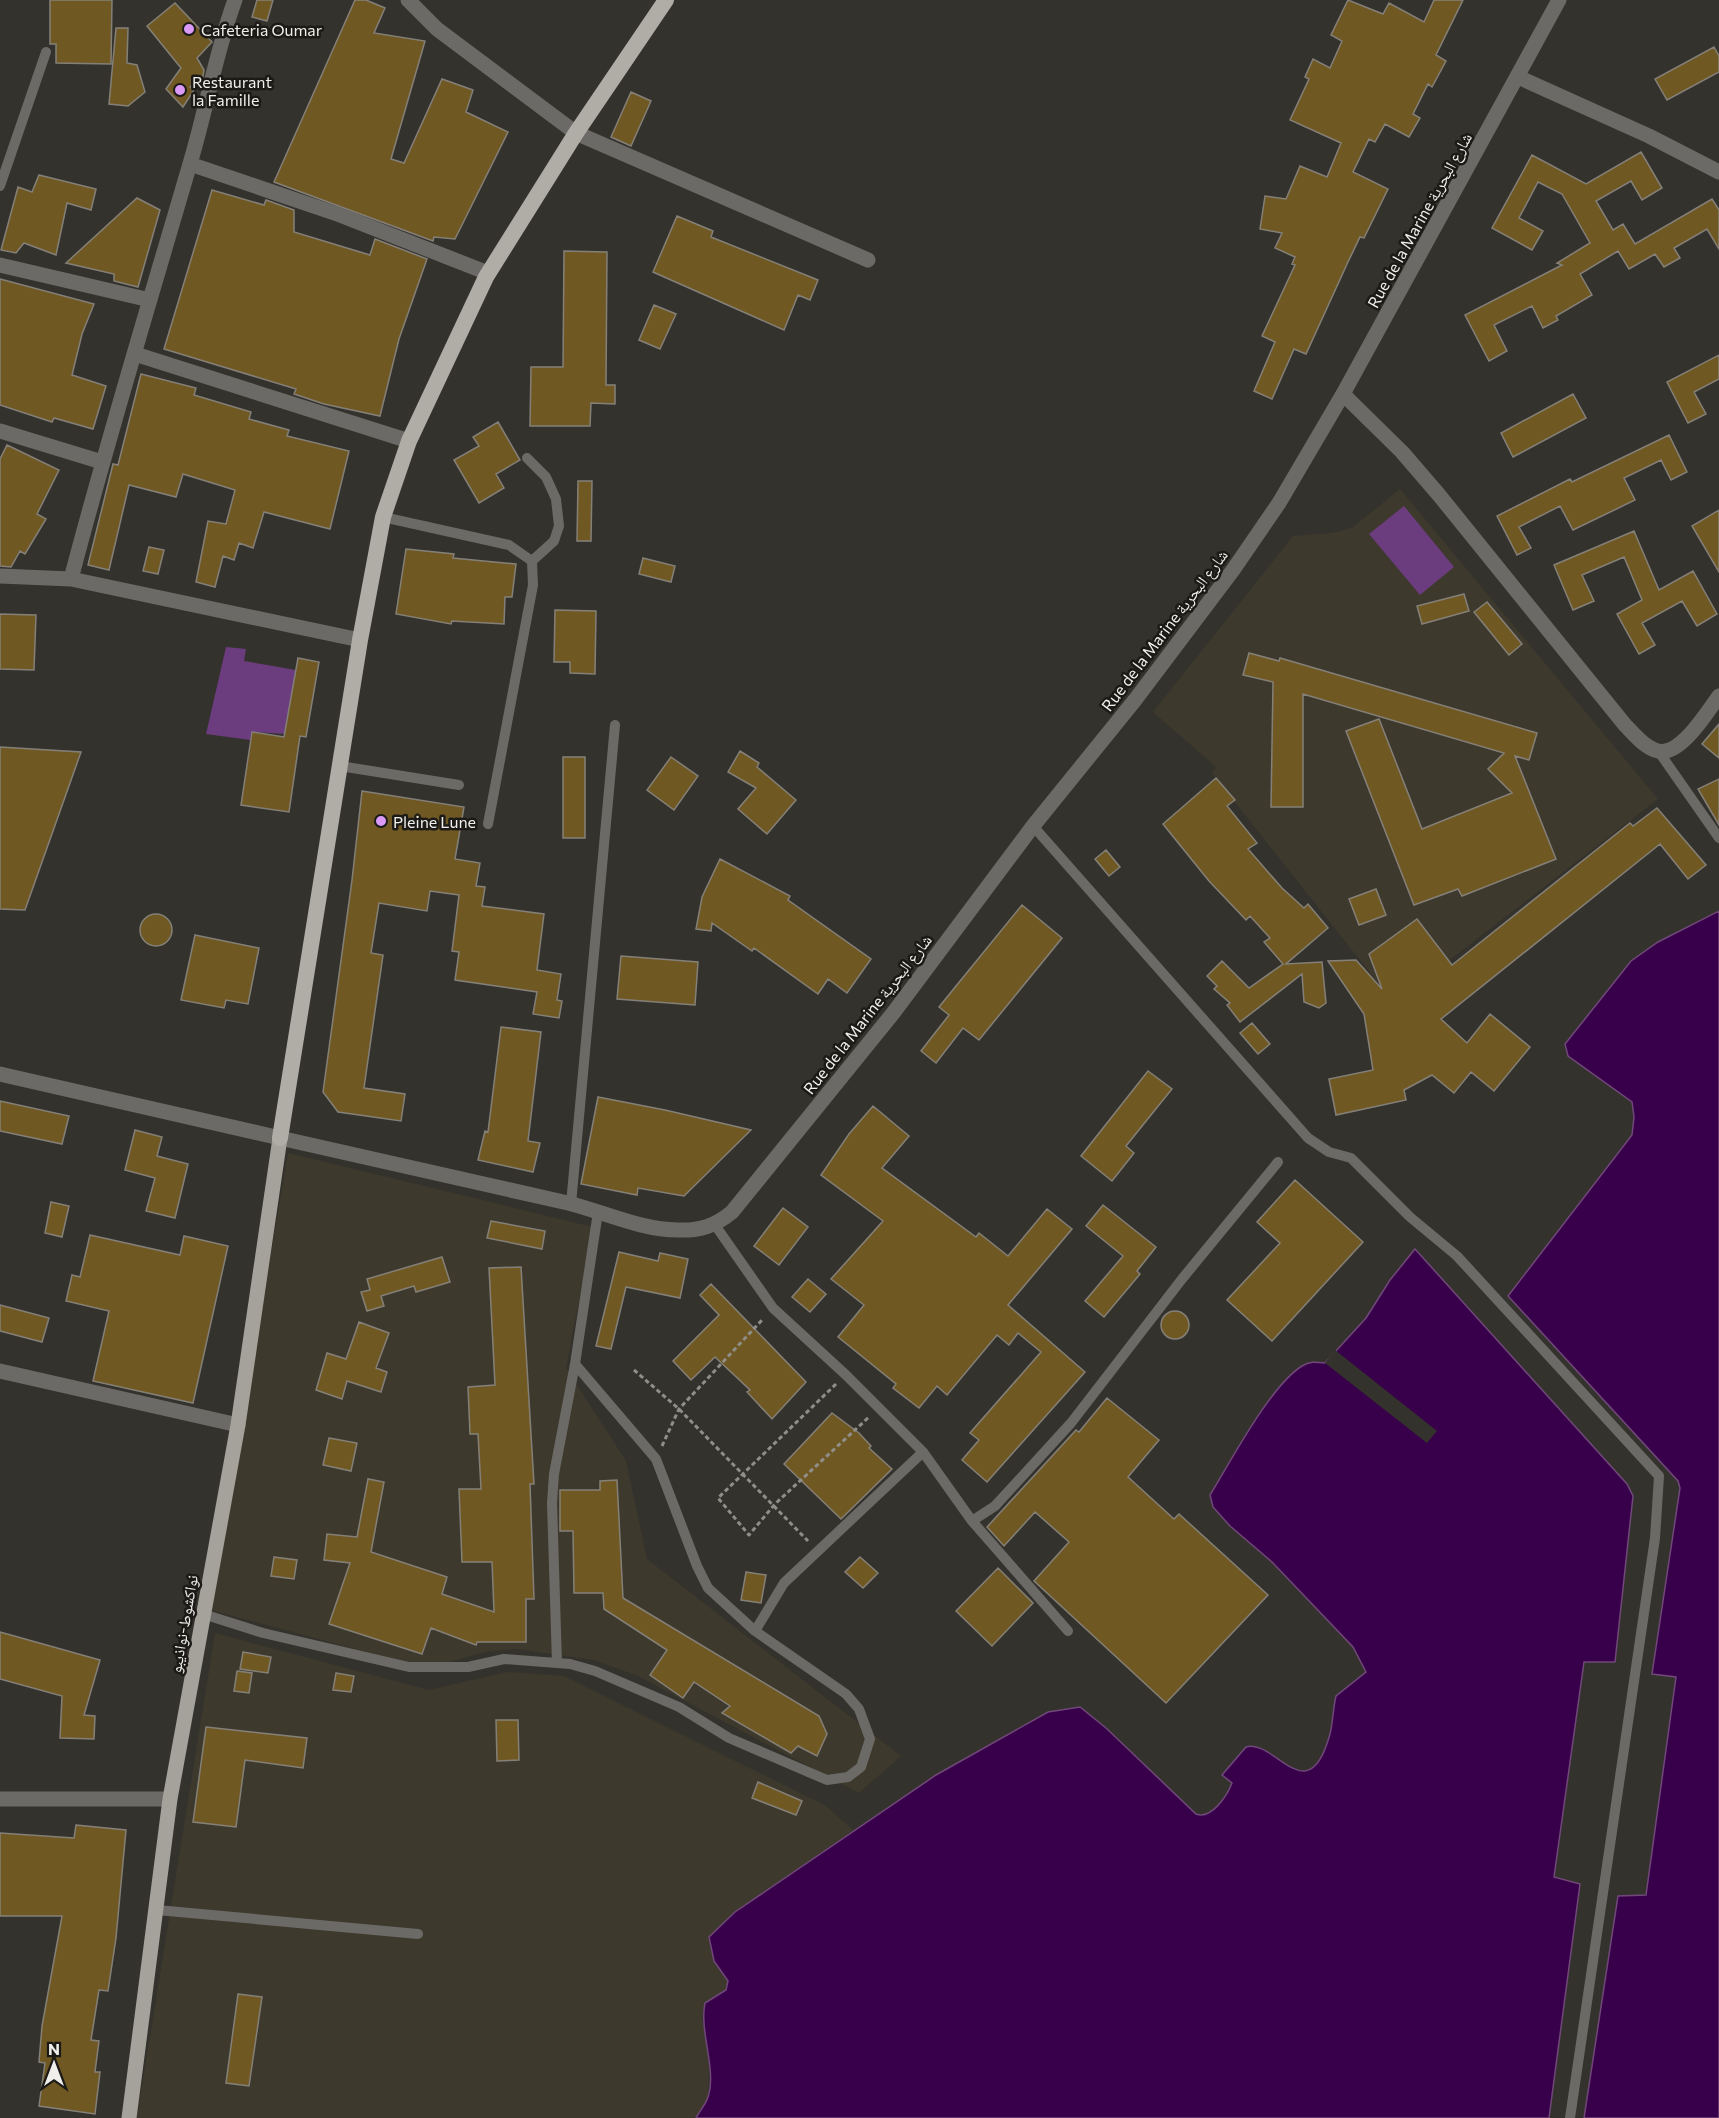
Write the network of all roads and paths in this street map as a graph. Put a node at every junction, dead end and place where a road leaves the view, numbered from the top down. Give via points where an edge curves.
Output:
1 (235, 0) edge
2 (408, 0) edge
3 (666, 0) edge
4 (1559, 0) edge
5 (46, 52) dead end
6 (1518, 77) junction
7 (576, 133) junction
8 (190, 164) junction
9 (1719, 172) edge
10 (0, 186) edge
11 (868, 260) dead end
12 (0, 265) edge
13 (488, 273) junction
14 (150, 300) junction
15 (135, 354) junction
16 (1343, 394) junction
17 (0, 431) edge
18 (409, 441) junction
19 (527, 458) dead end
20 (102, 462) junction
21 (383, 517) junction
22 (532, 561) junction
23 (0, 576) edge
24 (71, 579) junction
25 (360, 640) junction
26 (1719, 696) edge
27 (615, 724) dead end
28 (1659, 752) junction
29 (340, 766) junction
30 (459, 785) dead end
31 (488, 824) dead end
32 (1034, 826) junction
33 (1719, 838) edge
34 (0, 1074) edge
35 (280, 1138) junction
36 (1278, 1162) dead end
37 (571, 1204) junction
38 (598, 1212) junction
39 (716, 1225) junction
40 (773, 1308) junction
41 (575, 1364) junction
42 (634, 1370) dead end
43 (0, 1371) edge
44 (846, 1375) junction
45 (679, 1409) junction
46 (878, 1409) junction
47 (238, 1425) junction
48 (923, 1452) junction
49 (656, 1459) junction
50 (744, 1474) junction
51 (775, 1504) junction
52 (972, 1521) junction
53 (817, 1552) junction
54 (203, 1614) junction
55 (755, 1630) junction
56 (1068, 1631) dead end
57 (557, 1663) junction
58 (0, 1799) edge
59 (170, 1799) junction
60 (157, 1910) junction
61 (418, 1934) dead end
62 (129, 2118) edge
63 (1570, 2118) edge

1 - 8 street
2 - 7 street via 437,29
3 - 7 highway
4 - 6 street, Rue de la Marine شارع البحرية
5 - 10 lane
6 - 9 street
6 - 16 street, Rue de la Marine شارع البحرية
7 - 11 street
7 - 13 highway
8 - 13 street via 340,215
8 - 14 street
12 - 14 street
13 - 18 highway
14 - 15 street
15 - 18 street
15 - 20 street
16 - 28 street via 1439,495 1625,725
16 - 32 street, Rue de la Marine شارع البحرية via 1279,503 1233,570
17 - 20 street
18 - 21 highway
19 - 22 lane via 546,477 556,499 559,526 554,541
20 - 24 street
21 - 22 lane via 509,545
21 - 25 highway
22 - 31 lane via 533,585
23 - 24 street
24 - 25 street
25 - 29 highway
26 - 28 street via 1682,743
27 - 37 lane
28 - 33 lane
29 - 30 lane
29 - 35 highway
32 - 39 street, Rue de la Marine شارع البحرية via 894,1012 752,1188
32 - 63 lane via 1308,1138 1329,1152 1351,1158 1410,1217 1457,1256 1659,1476 1655,1538
34 - 35 street
35 - 37 street
35 - 47 main road, نواكشوط-نواذيبو
36 - 52 lane via 1071,1423 995,1506
37 - 38 street
38 - 39 street via 677,1231
38 - 41 lane
39 - 40 lane
40 - 44 lane
40 - 45 path
41 - 49 lane
41 - 57 lane via 552,1503
42 - 45 path
43 - 47 street
44 - 46 lane
44 - 50 path
45 - 49 path
45 - 50 path
46 - 48 lane
46 - 51 path
47 - 54 main road, نواكشوط-نواذيبو
48 - 52 lane
48 - 53 lane
49 - 55 lane via 708,1588
50 - 51 path
50 - 51 path via 718,1498 749,1535
51 - 53 path
52 - 56 lane
53 - 55 lane via 784,1583
54 - 57 lane via 263,1633 409,1667 468,1667 504,1659
54 - 59 main road, نواكشوط-نواذيبو
55 - 57 lane via 846,1694 859,1709 870,1739 861,1767 848,1777 827,1780 729,1738 679,1707 595,1671
58 - 59 street
59 - 60 main road, نواكشوط-نواذيبو
60 - 61 lane
60 - 62 main road, نواكشوط-نواذيبو

